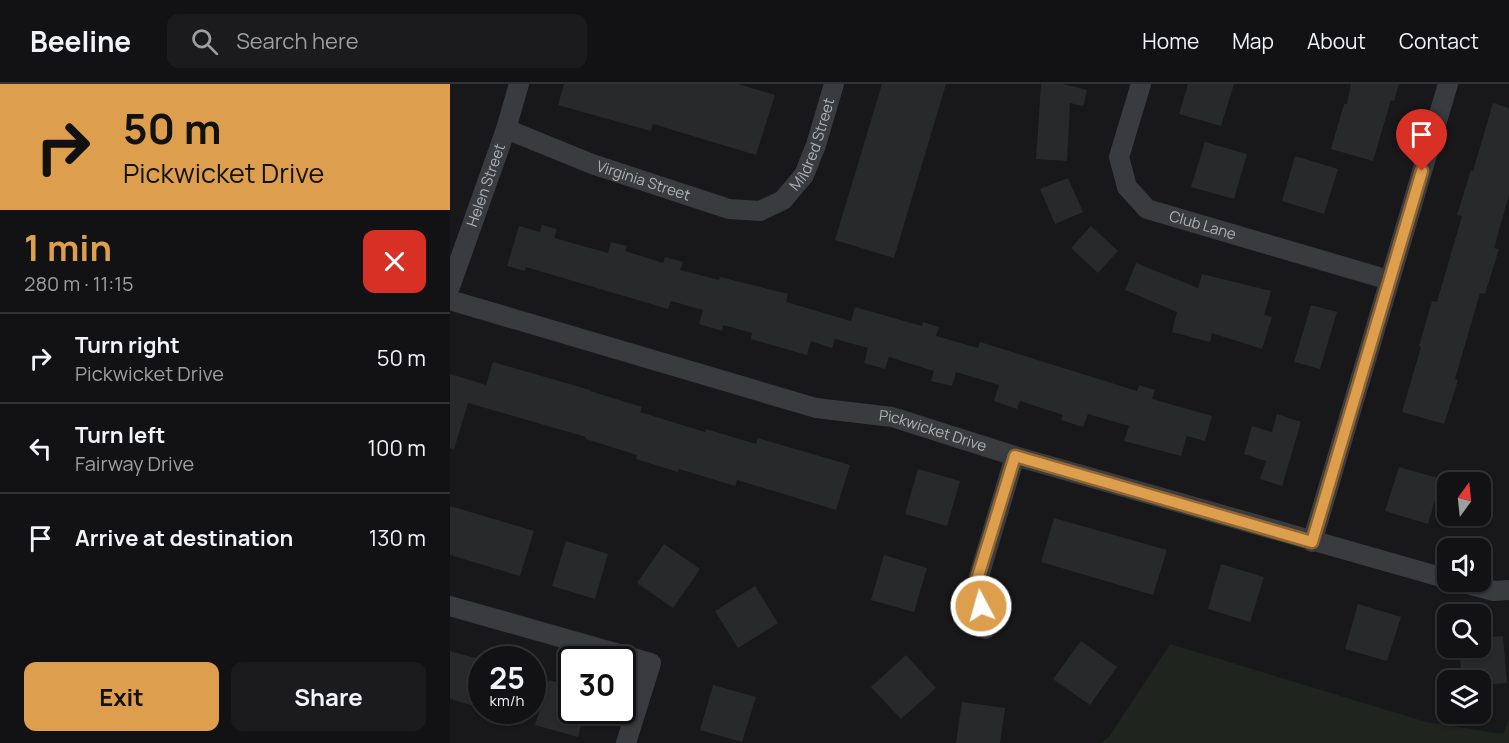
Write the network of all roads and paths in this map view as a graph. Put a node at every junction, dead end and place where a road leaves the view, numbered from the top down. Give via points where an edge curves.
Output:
1 (519, 84) edge
2 (834, 84) edge
3 (1140, 84) edge
4 (1448, 84) edge
5 (506, 129) junction
6 (783, 200) joint
7 (1389, 280) junction
8 (450, 287) edge
9 (450, 300) edge
10 (1015, 456) junction
11 (1312, 542) junction
12 (1437, 576) edge
13 (1491, 590) edge
14 (1509, 590) edge
15 (450, 606) edge
16 (986, 629) dead end
17 (626, 743) edge

1 - 5 street, Helen Street
2 - 6 street, Mildred Street via 804,175
3 - 7 street, Club Lane via 1119,157 1127,187 1147,209
4 - 7 street
5 - 6 street, Virginia Street via 592,164 729,209 760,211
5 - 8 street, Helen Street
7 - 11 street
9 - 10 street, Pickwicket Drive via 816,408 892,417
10 - 11 street, Pickwicket Drive
10 - 16 street via 976,583
11 - 12 street, Pickwicket Drive
13 - 14 street
15 - 17 street via 651,663

